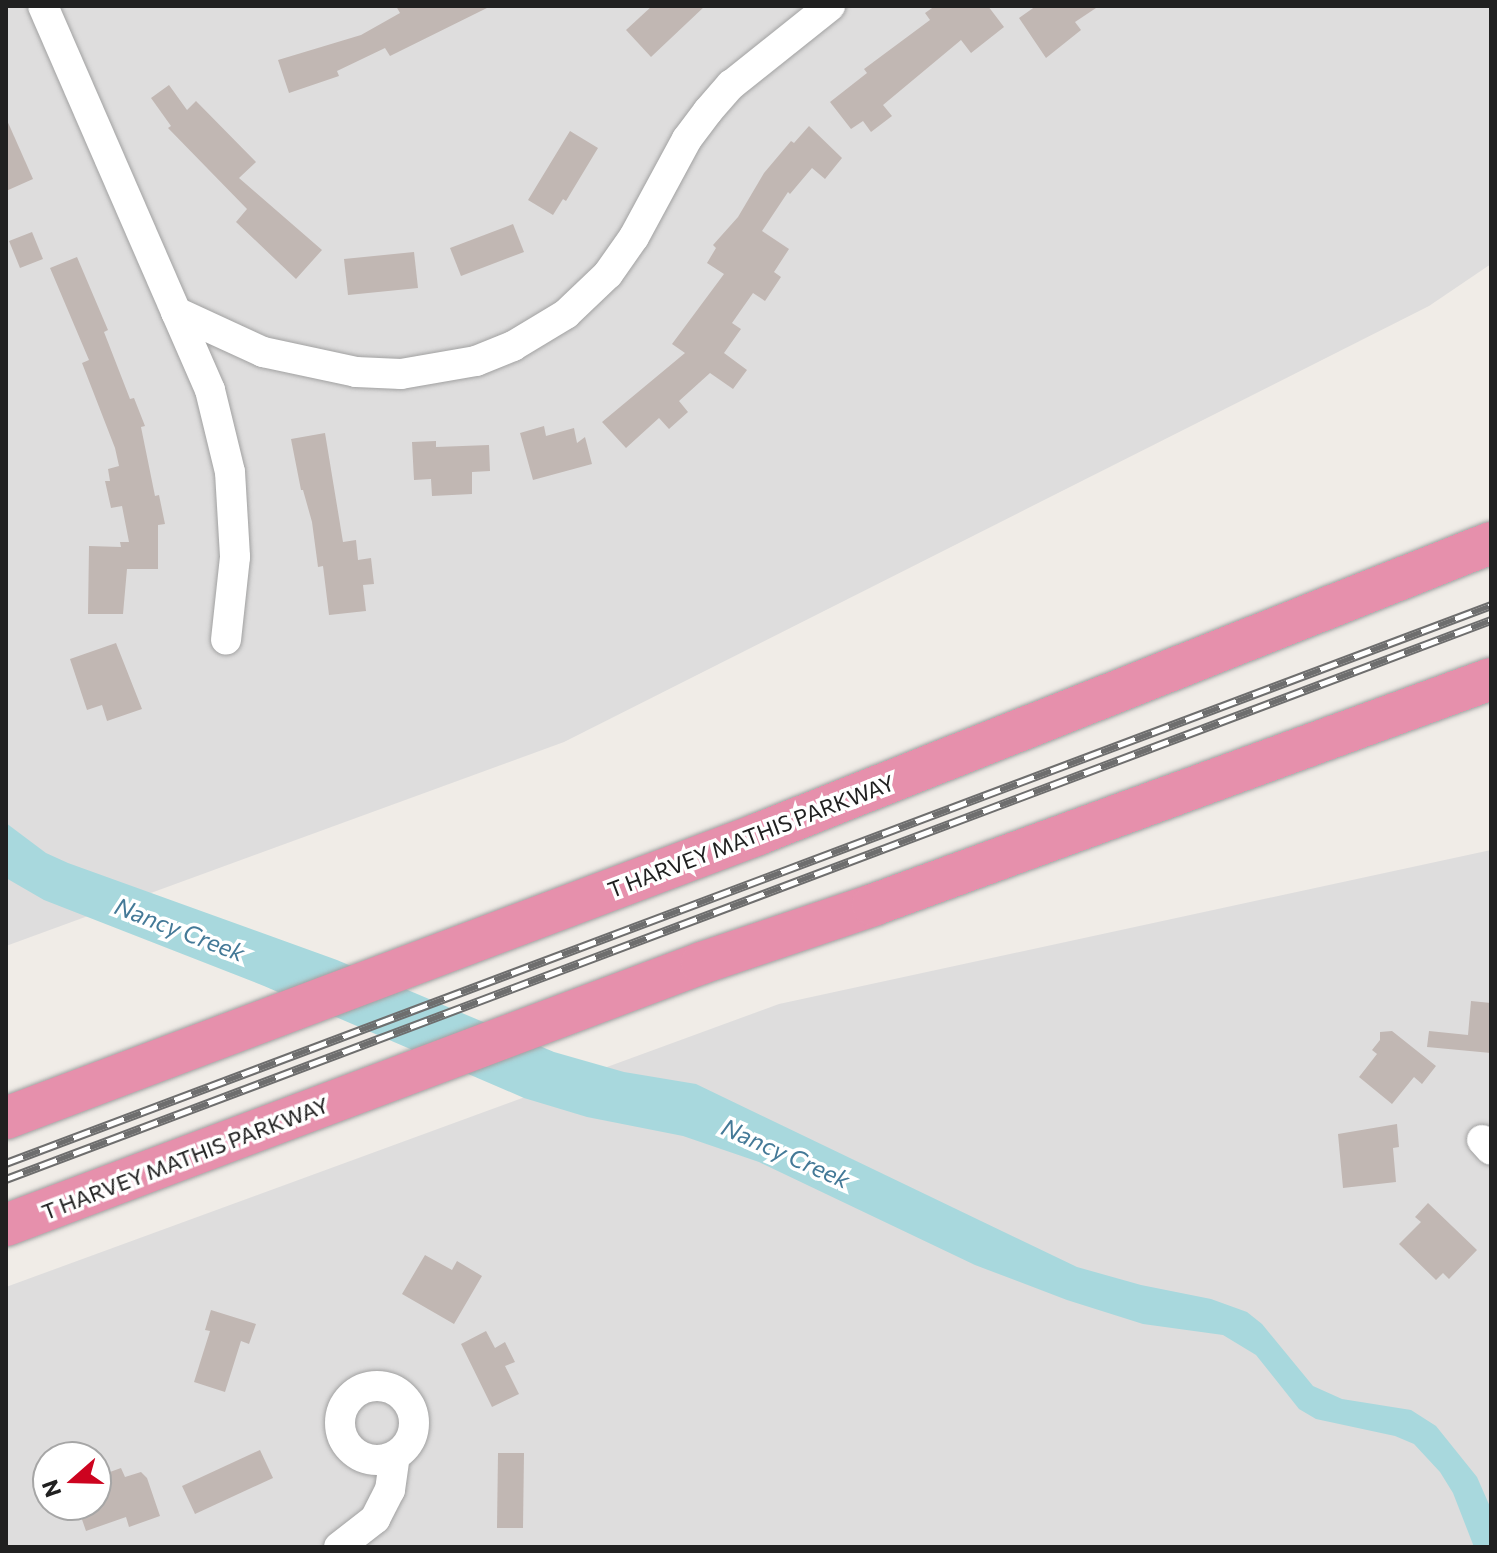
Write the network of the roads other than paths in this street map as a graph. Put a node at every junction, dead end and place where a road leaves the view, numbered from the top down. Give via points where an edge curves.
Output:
1 (43, 6) edge
2 (830, 6) edge
3 (176, 312) junction
4 (1491, 543) edge
5 (226, 640) dead end
6 (1491, 679) edge
7 (6, 1118) edge
8 (6, 1225) edge
9 (395, 1456) dead end
10 (339, 1547) edge

1 - 3 street
2 - 3 street via 731,85 708,111 608,274 566,314 513,346 430,372 356,372 263,352
3 - 5 street via 210,390 230,472 235,557
4 - 7 highway, T HARVEY MATHIS PARKWAY via 573,905
6 - 8 highway, T HARVEY MATHIS PARKWAY via 702,963
9 - 10 street via 390,1490 375,1519

